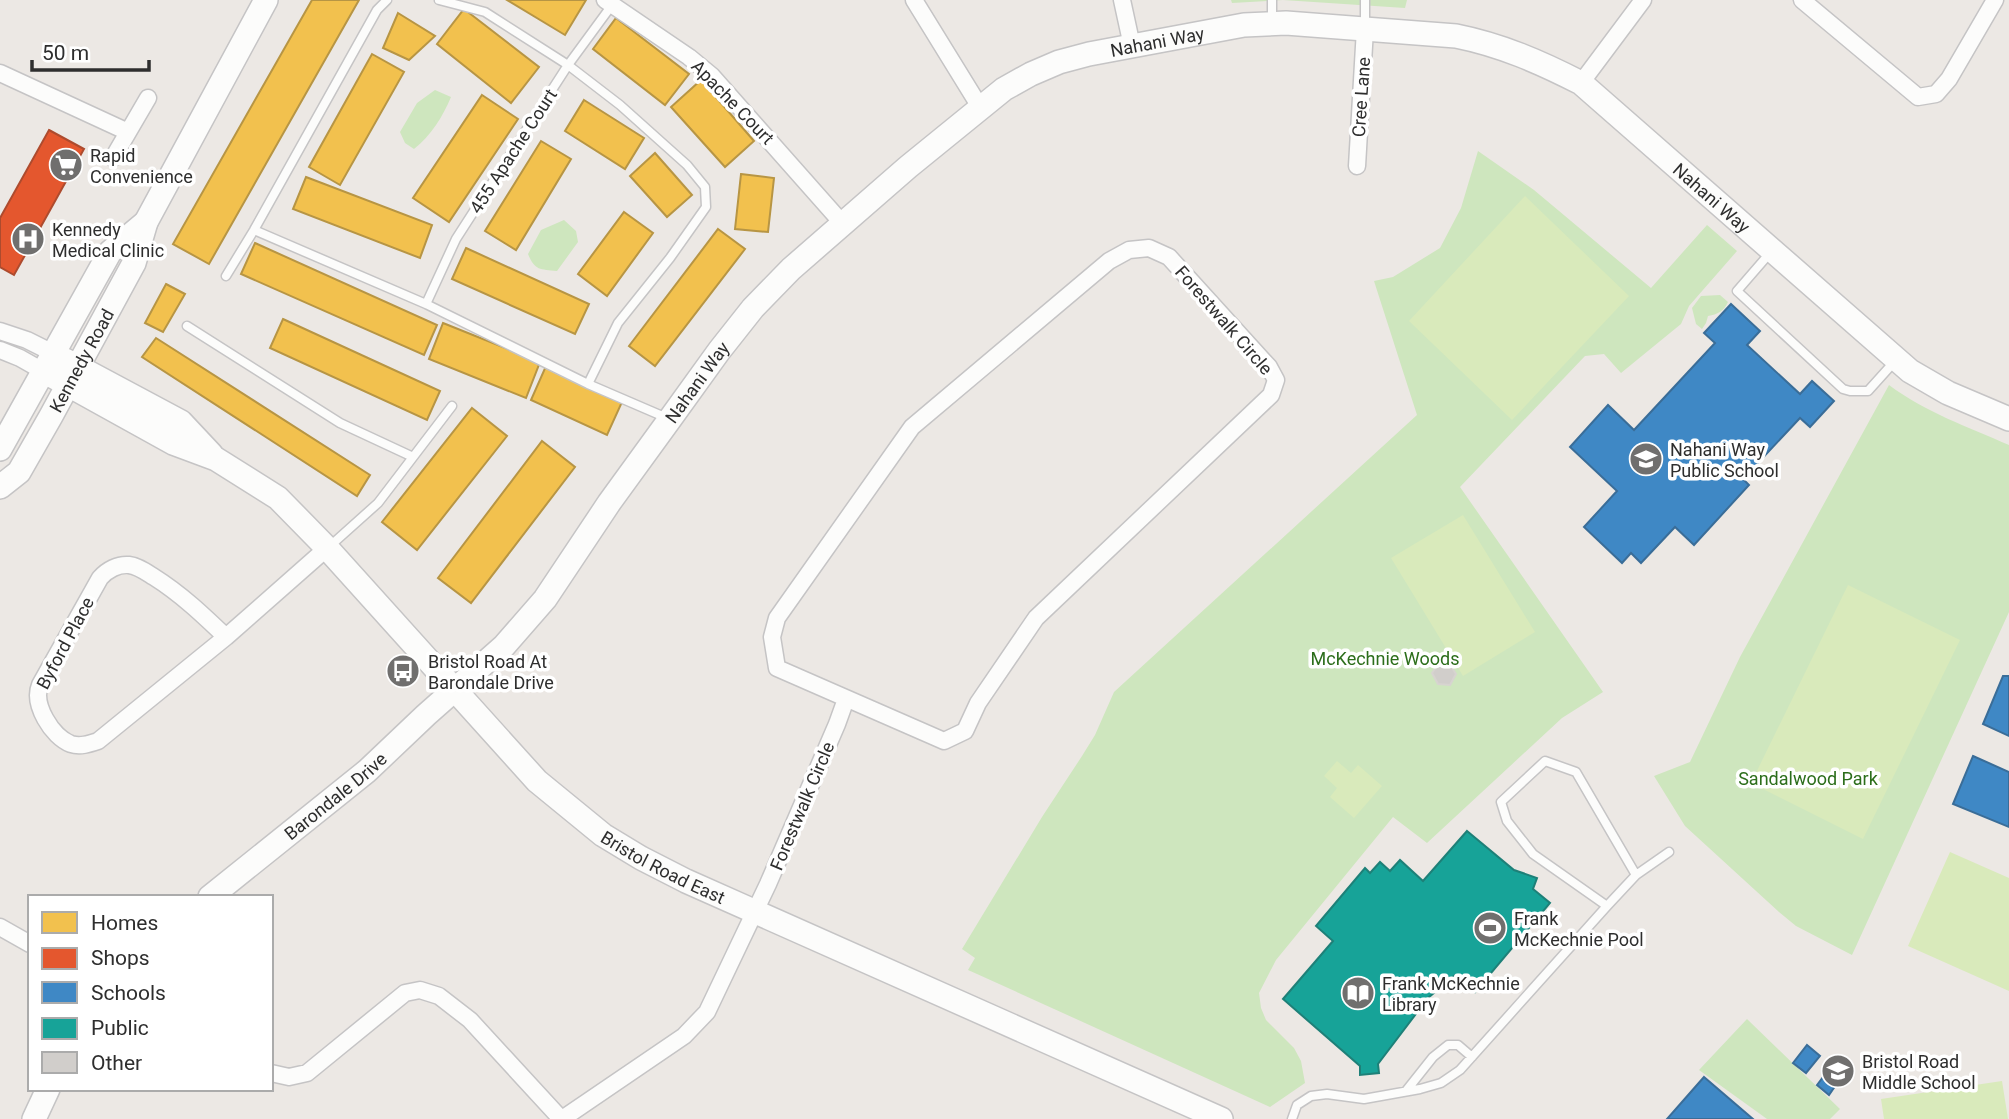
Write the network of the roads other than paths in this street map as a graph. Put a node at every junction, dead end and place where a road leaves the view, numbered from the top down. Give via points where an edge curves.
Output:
1 (266, 0) edge
2 (387, 0) edge
3 (439, 0) edge
4 (914, 0) edge
5 (1122, 0) edge
6 (1272, 0) edge
7 (1365, 0) edge
8 (1643, 0) edge
9 (1802, 0) edge
10 (1994, 0) edge
11 (608, 2) edge
12 (1272, 23) junction
13 (1365, 29) junction
14 (1132, 46) junction
15 (568, 65) junction
16 (0, 73) edge
17 (1581, 83) junction
18 (148, 98) dead end
19 (980, 107) junction
20 (128, 132) junction
21 (113, 158) dead end
22 (1357, 166) dead end
23 (146, 222) junction
24 (843, 224) junction
25 (254, 230) junction
26 (1772, 251) junction
27 (226, 276) dead end
28 (426, 304) junction
29 (187, 326) dead end
30 (0, 331) edge
31 (0, 350) edge
32 (1896, 360) junction
33 (48, 362) junction
34 (73, 376) junction
35 (588, 384) junction
36 (452, 406) dead end
37 (670, 419) junction
38 (2009, 419) edge
39 (0, 449) edge
40 (413, 457) junction
41 (0, 487) edge
42 (327, 548) junction
43 (226, 637) junction
44 (454, 690) junction
45 (846, 699) junction
46 (1669, 852) dead end
47 (1636, 876) junction
48 (212, 895) edge
49 (1607, 906) junction
50 (756, 911) junction
51 (0, 928) edge
52 (28, 943) edge
53 (1472, 1057) junction
54 (273, 1073) edge
55 (47, 1091) edge
56 (1406, 1091) junction
57 (34, 1119) edge
58 (562, 1119) edge
59 (1221, 1119) edge
60 (1292, 1119) edge

1 - 23 street, Kennedy Road
2 - 25 lane via 377,9
3 - 15 lane via 485,12
4 - 19 street
5 - 14 street
6 - 12 lane
7 - 13 lane
8 - 17 street
9 - 10 street via 1918,97 1936,94 1949,79
11 - 15 lane, 455 Apache Court
11 - 24 street, Apache Court via 712,76
12 - 13 street, Nahani Way
12 - 14 street, Nahani Way
13 - 17 street, Nahani Way via 1484,42 1527,56
13 - 22 street, Cree Lane
14 - 19 street, Nahani Way via 1059,62 1004,89
15 - 28 lane, 455 Apache Court via 456,239
15 - 35 lane via 620,105 705,187 706,207 618,323
16 - 20 street
17 - 26 street, Nahani Way
18 - 20 street
19 - 24 street, Nahani Way
20 - 21 street
23 - 33 street, Kennedy Road via 110,252
23 - 34 street, Kennedy Road via 134,263
24 - 37 street, Nahani Way via 753,308
25 - 27 lane
25 - 28 lane
26 - 32 street, Nahani Way
26 - 32 lane via 1737,291 1843,389 1868,391
28 - 35 lane
29 - 40 lane via 340,423
30 - 33 street via 27,340
31 - 33 street
32 - 38 street, Nahani Way via 1937,387
33 - 34 street, Bristol Road East
33 - 39 street, Kennedy Road
34 - 41 street, Kennedy Road via 19,472
34 - 42 street, Bristol Road East via 173,443 216,459 278,498
35 - 37 lane
36 - 40 lane
37 - 44 street, Nahani Way via 538,608
40 - 42 lane via 378,503
42 - 43 street, Byford Place
42 - 44 street, Bristol Road East
43 - 43 street, Byford Place via 98,741 67,743 38,705 40,685 100,578 115,566 139,568 163,583
44 - 48 street, Barondale Drive via 367,771
44 - 50 street, Bristol Road East via 537,781 603,835 670,873
45 - 45 street, Forestwalk Circle via 944,741 965,731 978,703 1036,618 1271,396 1276,380 1269,367 1169,257 1149,248 1129,250 1109,261 912,427 777,618 772,637 777,668
45 - 50 street, Forestwalk Circle
46 - 47 lane
47 - 49 lane
47 - 49 lane via 1576,772 1545,761 1501,802 1507,821 1533,854
49 - 53 lane
50 - 58 street, Forestwalk Circle via 708,1012 684,1036
50 - 59 street, Bristol Road East
51 - 52 street
53 - 56 lane via 1441,1083
53 - 56 lane via 1458,1045 1448,1045
54 - 58 street via 289,1077 307,1073 405,993 420,990 439,996 470,1020
55 - 57 street
56 - 60 lane via 1364,1099 1311,1096 1297,1105

